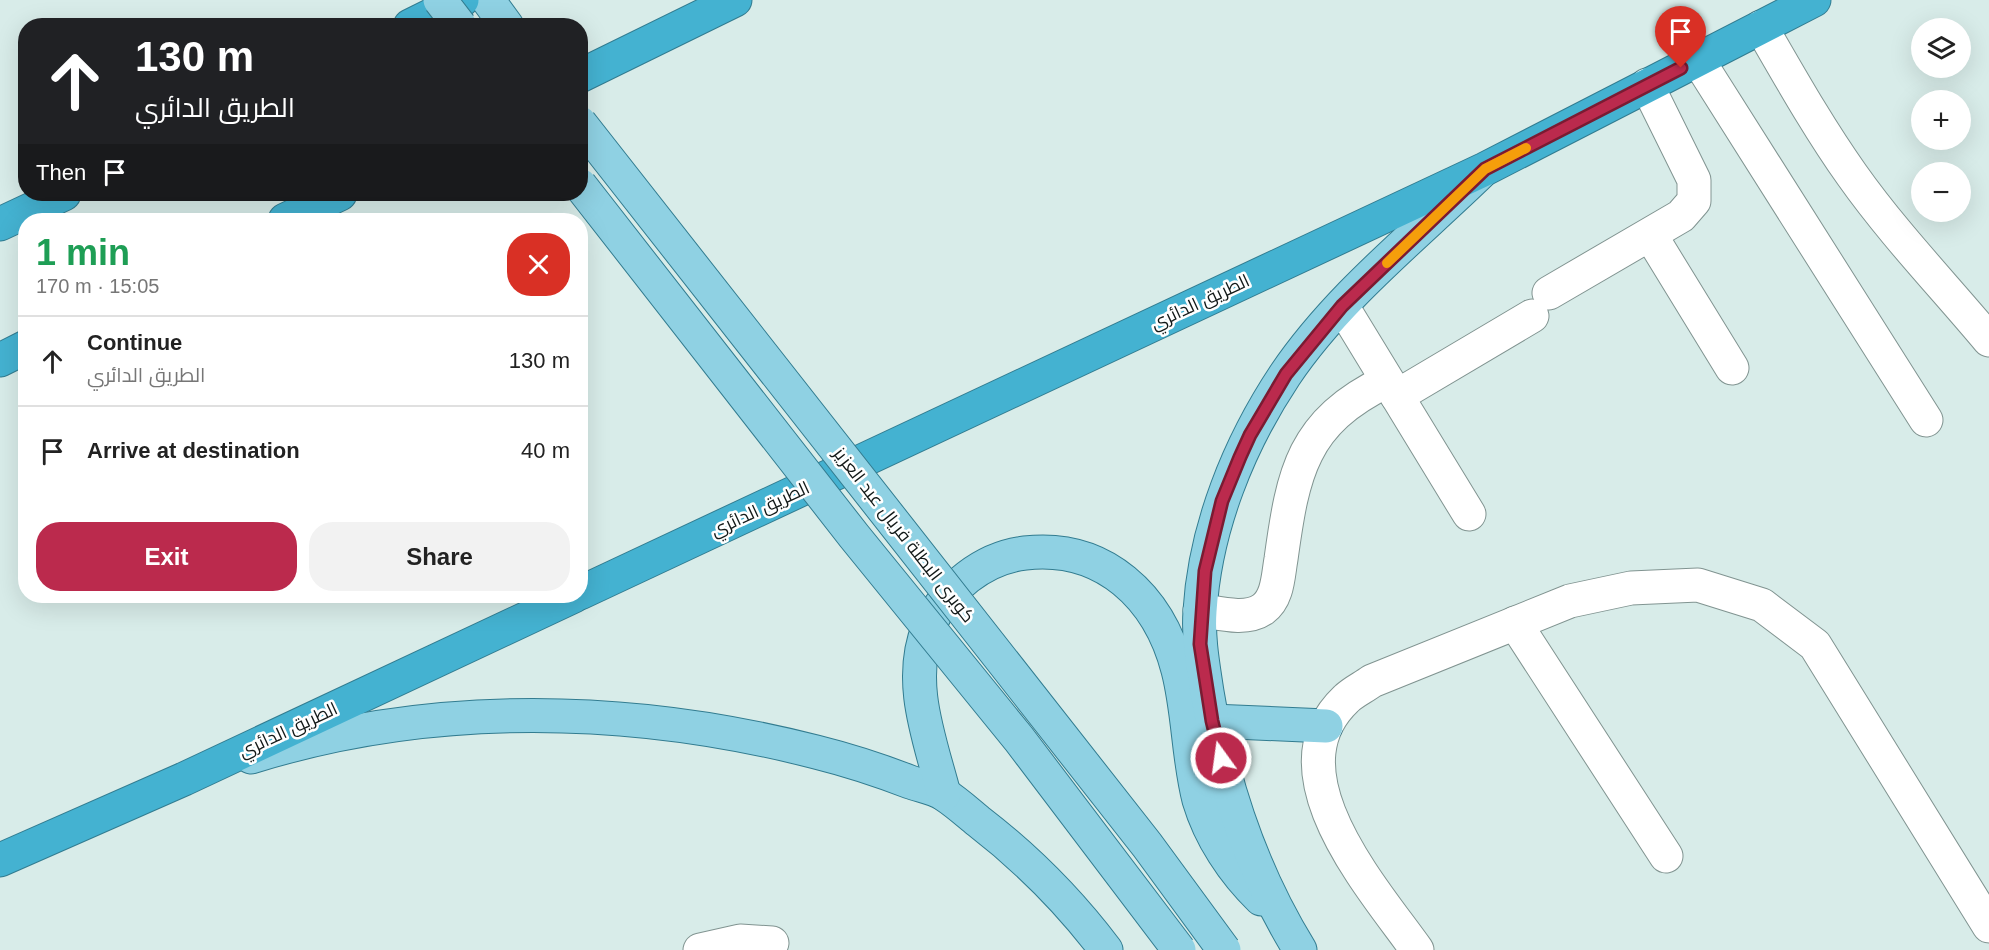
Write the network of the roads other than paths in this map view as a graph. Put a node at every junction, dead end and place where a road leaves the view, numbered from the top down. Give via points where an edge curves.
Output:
1 (735, 0) edge
2 (1814, 0) edge
3 (461, 5) edge
4 (429, 18) edge
5 (489, 18) edge
6 (1761, 27) junction
7 (1698, 60) junction
8 (588, 72) edge
9 (1647, 86) junction
10 (588, 133) edge
11 (1485, 169) junction
12 (588, 195) edge
13 (49, 201) edge
14 (325, 201) edge
15 (23, 213) edge
16 (300, 213) edge
17 (18, 216) edge
18 (0, 224) edge
19 (1651, 236) junction
20 (1342, 306) junction
21 (1989, 340) edge
22 (18, 351) edge
23 (0, 360) edge
24 (1732, 368) dead end
25 (1392, 388) junction
26 (1926, 420) dead end
27 (1469, 514) dead end
28 (588, 589) edge
29 (559, 603) edge
30 (1200, 610) junction
31 (1515, 622) junction
32 (1212, 721) junction
33 (1326, 726) junction
34 (184, 778) junction
35 (944, 794) junction
36 (1666, 856) dead end
37 (0, 860) edge
38 (1280, 916) junction
39 (1989, 926) edge
40 (772, 943) dead end
41 (699, 950) edge
42 (1106, 950) edge
43 (1179, 950) edge
44 (1224, 950) edge
45 (1300, 950) edge
46 (1417, 950) edge

1 - 8 highway
2 - 6 highway, الطريق الدائري
3 - 4 highway
3 - 5 main road
6 - 7 highway, الطريق الدائري
6 - 21 street via 1819,128 1853,176
7 - 9 highway, الطريق الدائري
7 - 26 street
9 - 11 highway, الطريق الدائري
9 - 19 street via 1694,180 1696,192 1689,210
10 - 44 main road, كوبرى البطلة فريال عبد العزيز, bridge via 1147,844
11 - 20 main road
11 - 28 highway, الطريق الدائري
12 - 43 main road, كوبرى البطلة فريال عبد العزيز, bridge via 839,517 1019,739
13 - 15 highway
14 - 16 highway
17 - 18 highway
19 - 24 street
19 - 25 street
20 - 25 street
20 - 30 main road via 1286,374 1250,435 1222,501
22 - 23 highway
25 - 27 street
25 - 30 street via 1361,393 1319,431 1306,451 1290,496 1278,576 1270,602 1255,614 1245,616
29 - 34 highway, الطريق الدائري
30 - 32 main road via 1200,644
31 - 33 street via 1372,681 1346,700
31 - 36 street
31 - 39 street via 1570,601 1631,588 1698,585 1762,605 1815,645
32 - 33 main road
32 - 38 main road via 1241,822
33 - 46 street via 1317,763 1324,802 1349,854
34 - 35 main road via 276,750 371,729 468,718 565,715 662,722 758,737 852,761
34 - 37 highway, الطريق الدائري
35 - 38 main road via 922,707 918,674 923,641 936,611 957,585 983,566 1047,550 1078,555 1109,568 1153,613 1178,671 1199,799 1212,832 1250,888
35 - 42 main road via 1042,875
38 - 45 main road
40 - 41 street via 740,941

